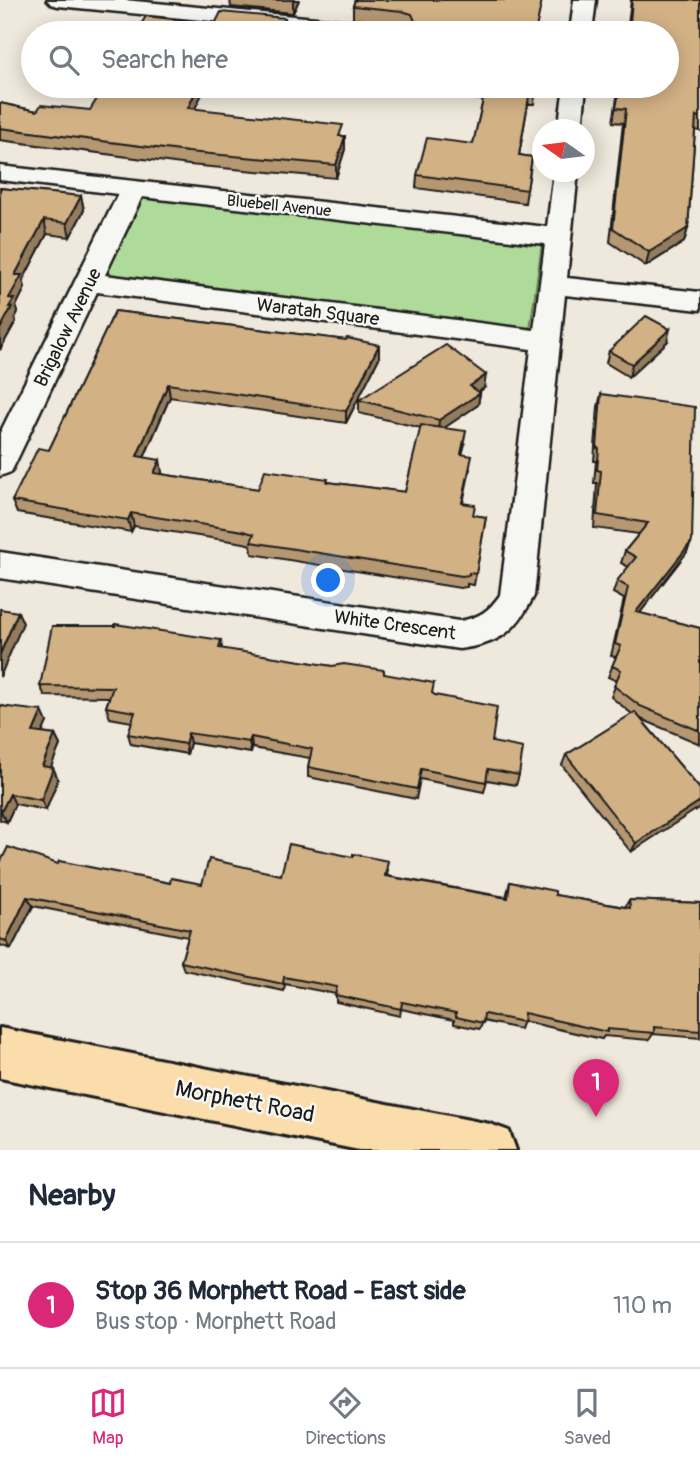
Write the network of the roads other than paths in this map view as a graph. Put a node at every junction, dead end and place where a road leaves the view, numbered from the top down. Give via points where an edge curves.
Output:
1 (58, 0) edge
2 (585, 0) edge
3 (188, 6) edge
4 (306, 21) edge
5 (582, 21) edge
6 (574, 98) edge
7 (571, 119) edge
8 (0, 173) edge
9 (565, 182) edge
10 (133, 189) junction
11 (559, 236) junction
12 (89, 282) junction
13 (552, 285) junction
14 (700, 300) edge
15 (546, 341) junction
16 (0, 464) edge
17 (0, 565) edge
18 (0, 1053) edge
19 (490, 1150) edge

1 - 3 street
2 - 5 street
3 - 4 street
6 - 7 street
8 - 10 street, Bluebell Avenue
9 - 11 street, White Crescent
10 - 11 street, Bluebell Avenue
10 - 12 street, Brigalow Avenue
11 - 13 street, White Crescent
12 - 15 street, Waratah Square
12 - 16 street, Brigalow Avenue
13 - 14 street
13 - 15 street, White Crescent
15 - 17 street, White Crescent via 517,596 498,624 480,633 459,635
18 - 19 main road, Morphett Road

